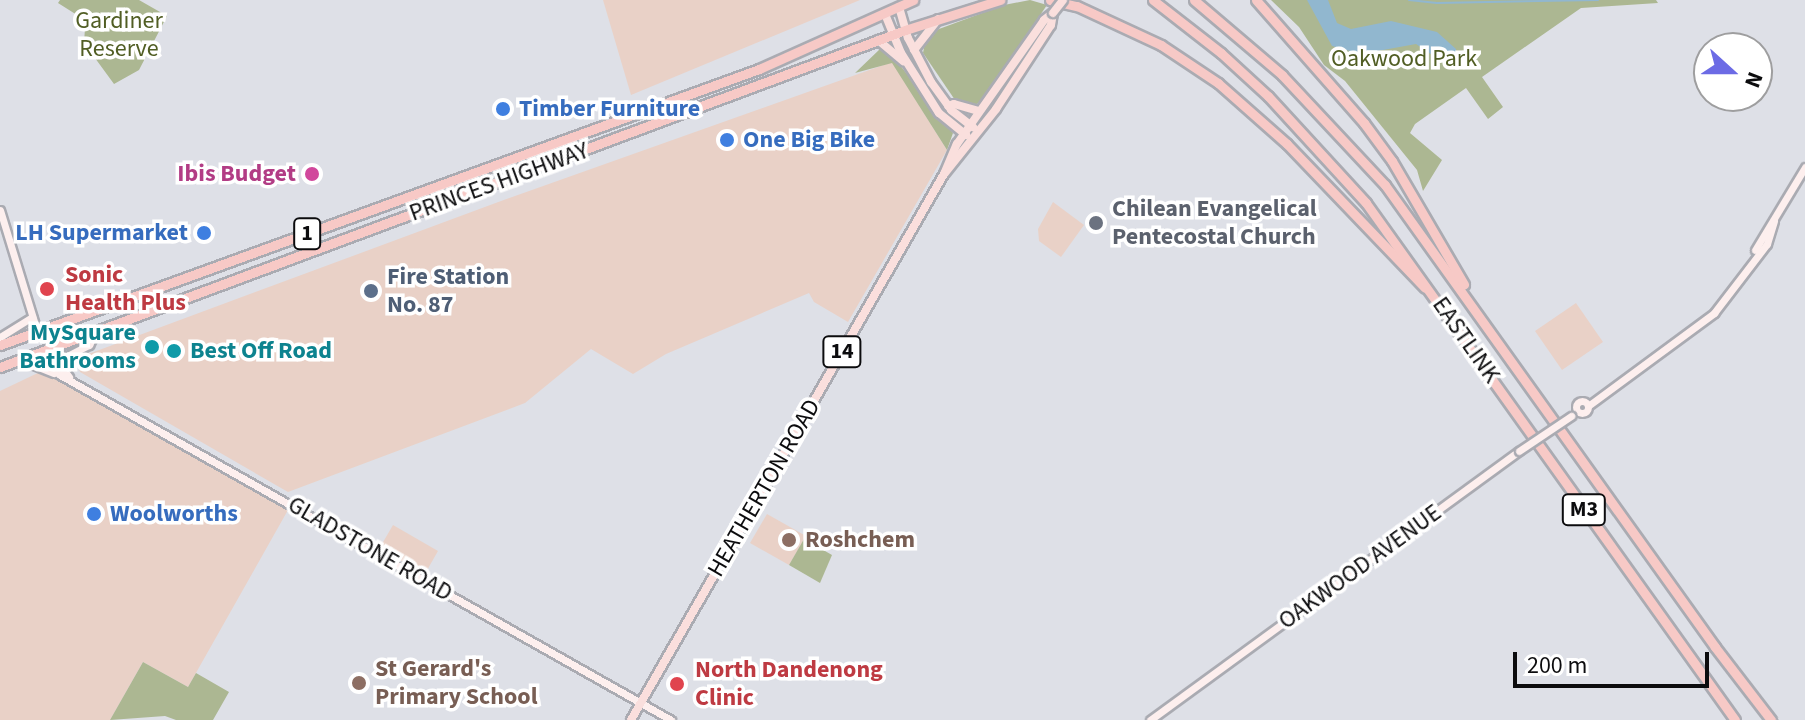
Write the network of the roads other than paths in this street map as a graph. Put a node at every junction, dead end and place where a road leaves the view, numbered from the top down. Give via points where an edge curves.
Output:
1 (913, 0) edge
2 (1000, 0) edge
3 (1050, 0) edge
4 (1063, 0) edge
5 (1153, 0) edge
6 (1194, 0) edge
7 (1256, 0) edge
8 (1076, 3) edge
9 (899, 7) junction
10 (885, 14) junction
11 (938, 19) junction
12 (1048, 22) junction
13 (905, 30) junction
14 (894, 34) junction
15 (878, 40) junction
16 (914, 50) junction
17 (907, 64) junction
18 (948, 106) junction
19 (979, 111) junction
20 (967, 129) junction
21 (976, 136) junction
22 (1805, 167) edge
23 (944, 174) junction
24 (0, 210) edge
25 (1437, 299) junction
26 (1480, 315) junction
27 (32, 317) junction
28 (37, 331) junction
29 (96, 331) junction
30 (0, 337) edge
31 (0, 345) edge
32 (45, 350) junction
33 (7, 365) edge
34 (59, 365) junction
35 (60, 375) junction
36 (69, 377) junction
37 (641, 703) junction
38 (631, 720) edge
39 (671, 720) edge
40 (1150, 720) edge
41 (1735, 720) edge
42 (1771, 720) edge

1 - 9 highway, PRINCES HIGHWAY / 1
2 - 11 highway, PRINCES HIGHWAY / 1
3 - 8 highway
4 - 12 main road, HEATHERTON ROAD / 14, bridge
5 - 25 highway, EASTLINK / M3 via 1221,53 1313,142 1381,221
6 - 26 highway, EASTLINK / M3 via 1282,75 1334,128 1385,185
7 - 26 highway via 1392,161
8 - 25 highway via 1161,45 1241,101
9 - 10 highway, PRINCES HIGHWAY / 1
9 - 13 main road
10 - 14 main road
10 - 28 highway, PRINCES HIGHWAY / 1 via 759,69
11 - 13 highway, PRINCES HIGHWAY / 1
11 - 16 main road
12 - 19 main road, HEATHERTON ROAD / 14
12 - 21 main road, HEATHERTON ROAD / 14
13 - 14 highway, PRINCES HIGHWAY / 1
13 - 16 main road
14 - 15 highway, PRINCES HIGHWAY / 1
14 - 17 main road
15 - 17 main road
15 - 29 highway, PRINCES HIGHWAY / 1
16 - 18 main road
17 - 20 main road via 950,125
18 - 19 main road
18 - 20 main road
19 - 20 main road, HEATHERTON ROAD / 14
20 - 21 main road
20 - 23 main road, HEATHERTON ROAD / 14
21 - 23 main road, HEATHERTON ROAD / 14
22 - 40 main road, OAKWOOD AVENUE, bridge via 1728,298 1708,318 1586,404 1586,412 1575,412 1519,451
23 - 37 main road, HEATHERTON ROAD / 14
24 - 27 main road
25 - 41 highway, EASTLINK / M3
26 - 42 highway, EASTLINK / M3
27 - 28 main road
27 - 30 main road
28 - 31 highway, PRINCES HIGHWAY / 1
28 - 32 highway
29 - 32 highway, PRINCES HIGHWAY / 1
29 - 34 main road via 89,345
32 - 33 highway, PRINCES HIGHWAY / 1
32 - 34 main road, GLADSTONE ROAD
32 - 35 main road via 48,365
33 - 35 main road, GLADSTONE ROAD
34 - 36 main road, GLADSTONE ROAD
35 - 36 main road, GLADSTONE ROAD
36 - 37 main road, GLADSTONE ROAD
37 - 38 main road, HEATHERTON ROAD / 14
37 - 39 main road, GLADSTONE ROAD

